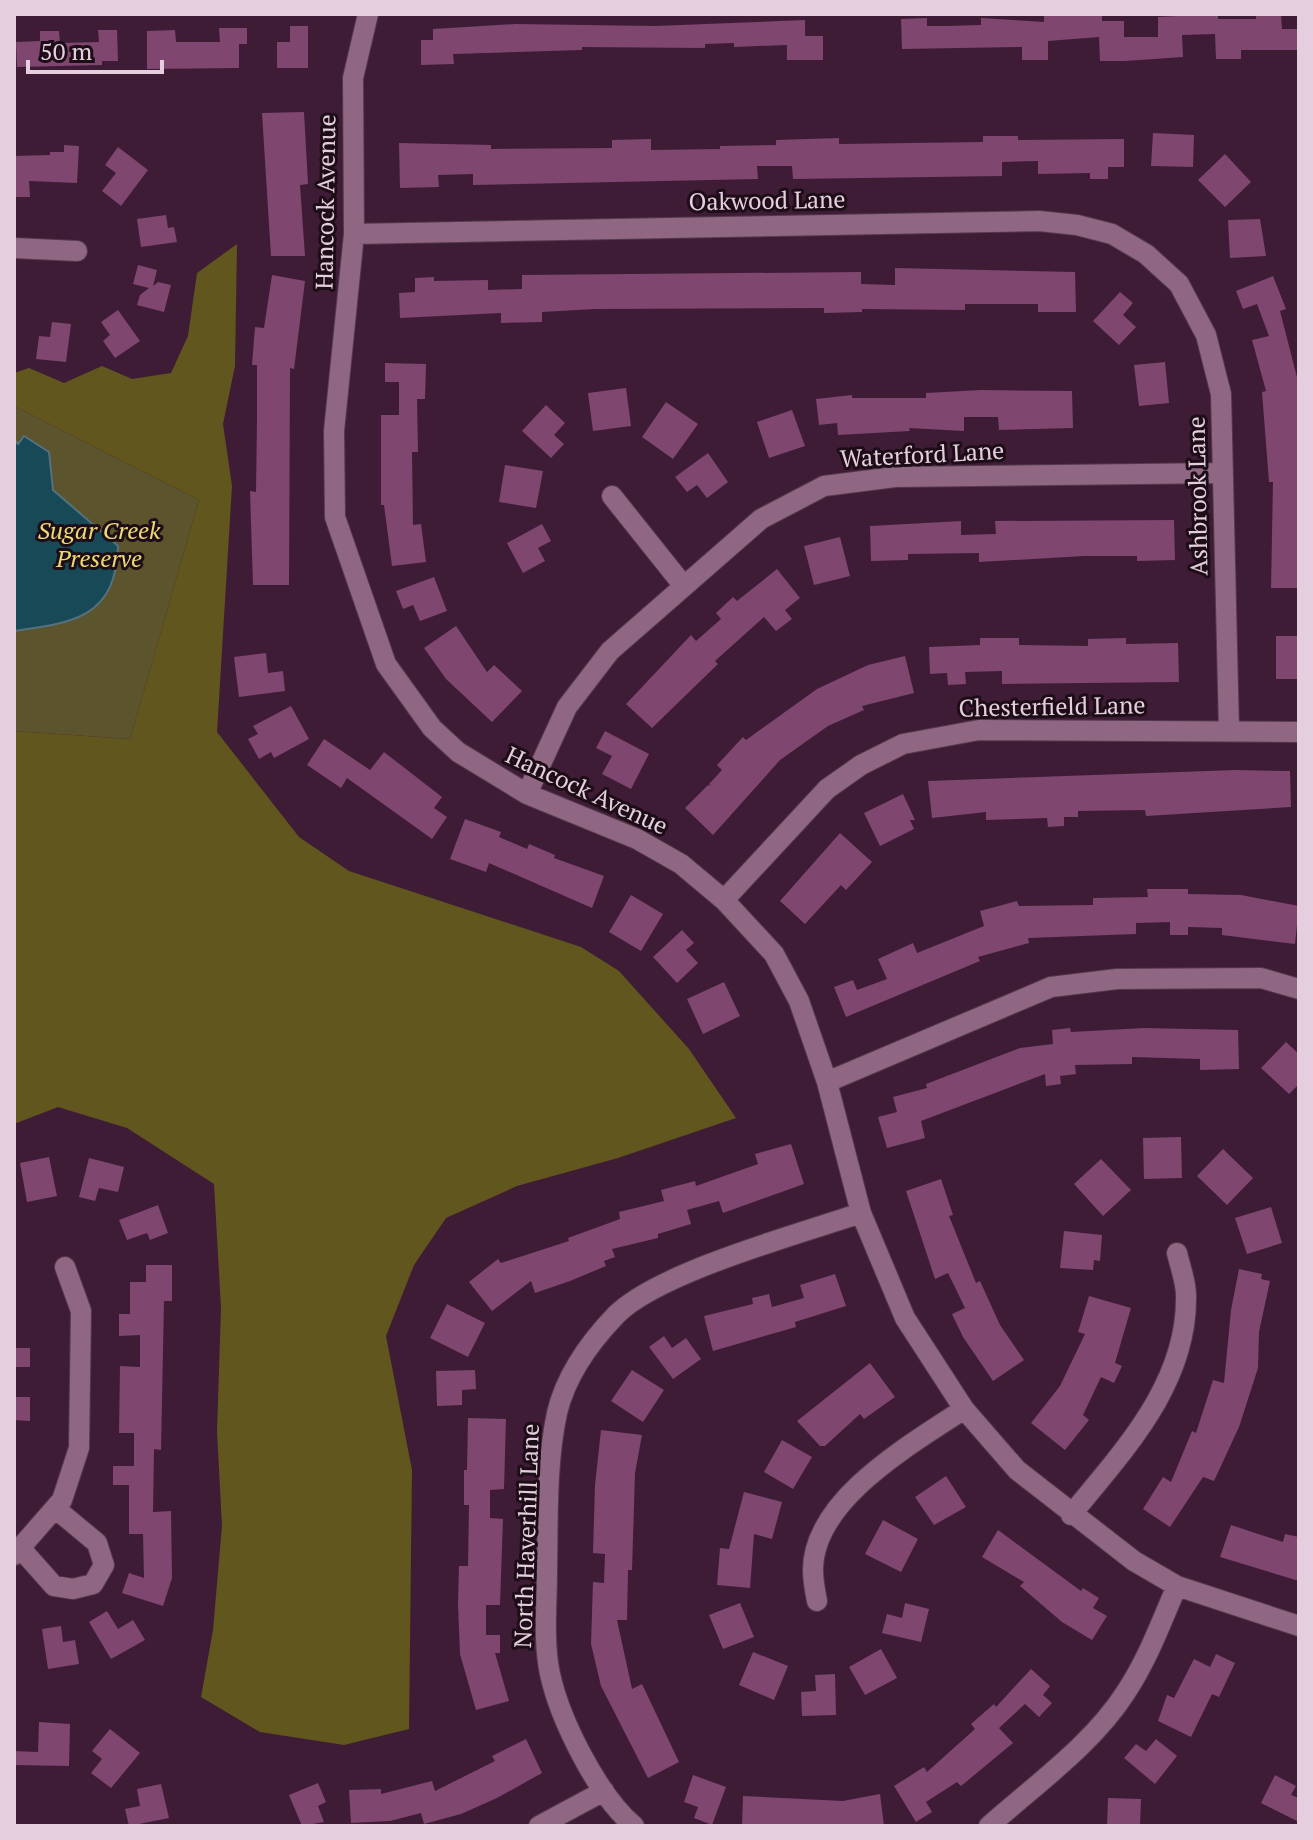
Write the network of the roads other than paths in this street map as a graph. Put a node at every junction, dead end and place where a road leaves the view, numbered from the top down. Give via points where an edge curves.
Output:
1 (368, 14) edge
2 (354, 234) junction
3 (14, 248) edge
4 (77, 251) dead end
5 (1166, 273) joint
6 (1222, 473) junction
7 (612, 496) dead end
8 (683, 585) junction
9 (1229, 731) junction
10 (1299, 732) edge
11 (527, 794) junction
12 (724, 900) junction
13 (1299, 989) edge
14 (827, 1082) junction
15 (861, 1213) junction
16 (1177, 1253) dead end
17 (65, 1267) dead end
18 (964, 1409) junction
19 (56, 1509) junction
20 (1071, 1515) junction
21 (18, 1553) edge
22 (1177, 1586) junction
23 (817, 1601) dead end
24 (1299, 1626) edge
25 (604, 1791) junction
26 (539, 1826) edge
27 (634, 1826) edge
28 (989, 1826) edge

1 - 2 street, Hancock Avenue via 353,78
2 - 5 street, Oakwood Lane via 1039,221 1112,234
2 - 11 street, Hancock Avenue via 334,431 335,517 386,664 441,736 492,776
3 - 4 street
5 - 6 street, Ashbrook Lane via 1179,284 1206,335 1221,394
6 - 8 street, Waterford Lane via 850,480 824,486 761,519
6 - 9 street, Ashbrook Lane
7 - 8 street
8 - 11 street, Waterford Lane via 586,679 567,707
9 - 10 street, Chesterfield Lane
9 - 12 street, Chesterfield Lane via 979,730 903,744 827,789
11 - 12 street, Hancock Avenue via 637,839 681,864
12 - 14 street, Hancock Avenue via 774,954 799,1001
13 - 14 street via 1261,978 1117,979 1051,987
14 - 15 street, Hancock Avenue
15 - 18 street, Hancock Avenue via 905,1318
15 - 25 street, North Haverhill Lane via 658,1285 618,1313 596,1337 566,1388 557,1413 550,1484 546,1654 564,1717
16 - 20 street via 1186,1295 1177,1357 1147,1421
17 - 19 street via 81,1311 79,1448
18 - 20 street, Hancock Avenue via 1017,1470
18 - 23 street via 855,1487 822,1532 812,1568
19 - 21 street
19 - 21 street via 97,1543 104,1565 93,1584 54,1586
20 - 22 street, Hancock Avenue
22 - 24 street, Hancock Avenue
22 - 28 street via 1141,1666 1103,1723
25 - 26 street
25 - 27 street, North Haverhill Lane

